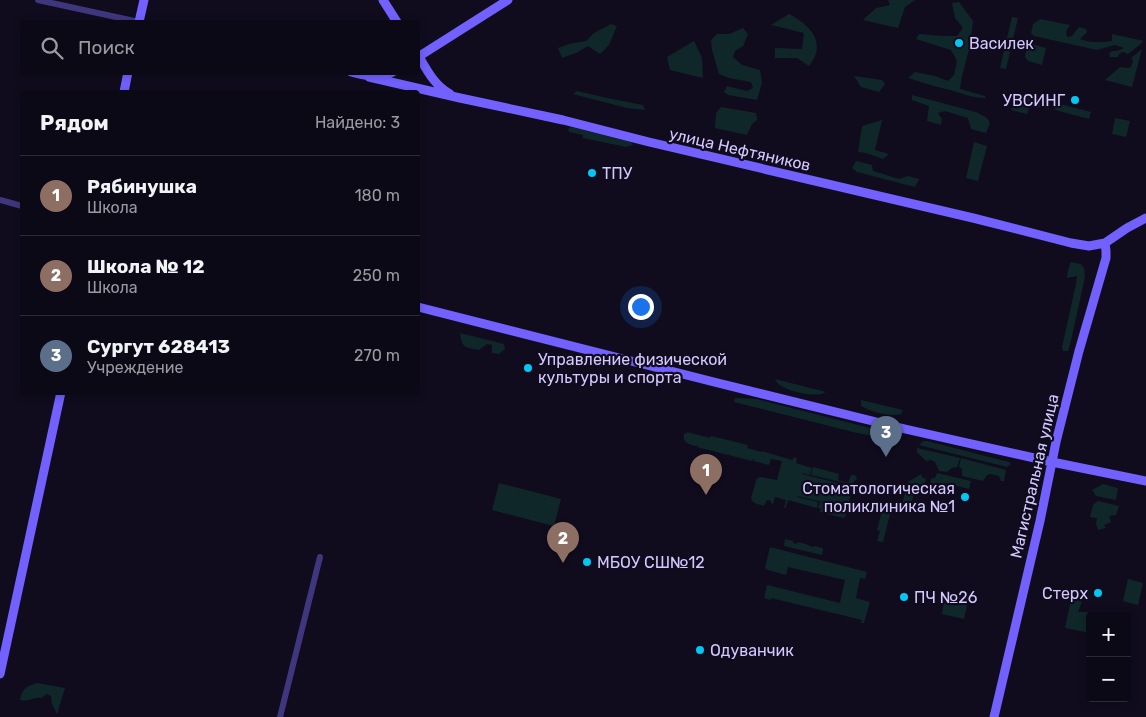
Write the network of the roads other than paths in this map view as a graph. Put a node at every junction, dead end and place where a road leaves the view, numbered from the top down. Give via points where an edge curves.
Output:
1 (38, 0) edge
2 (144, 0) edge
3 (383, 0) edge
4 (508, 0) edge
5 (131, 20) edge
6 (140, 20) edge
7 (396, 20) edge
8 (420, 55) edge
9 (420, 59) edge
10 (127, 75) edge
11 (362, 75) edge
12 (384, 75) edge
13 (369, 77) junction
14 (124, 90) edge
15 (460, 98) junction
16 (0, 200) edge
17 (20, 205) edge
18 (1146, 218) edge
19 (1105, 243) junction
20 (420, 308) edge
21 (59, 395) edge
22 (1052, 462) junction
23 (1146, 480) edge
24 (320, 557) dead end
25 (0, 674) edge
26 (280, 717) edge
27 (994, 717) edge

1 - 5 street
2 - 6 street
3 - 7 street
4 - 8 street
9 - 15 street via 443,90
10 - 14 street
11 - 13 street, улица Нефтяников
12 - 13 street
13 - 15 street, улица Нефтяников
15 - 19 street, улица Нефтяников via 1071,243 1089,246
16 - 17 street
18 - 19 street
19 - 22 street, Магистральная улица via 1106,258
20 - 22 street via 820,408
21 - 25 street
22 - 23 street
22 - 27 street, Магистральная улица
24 - 26 street

